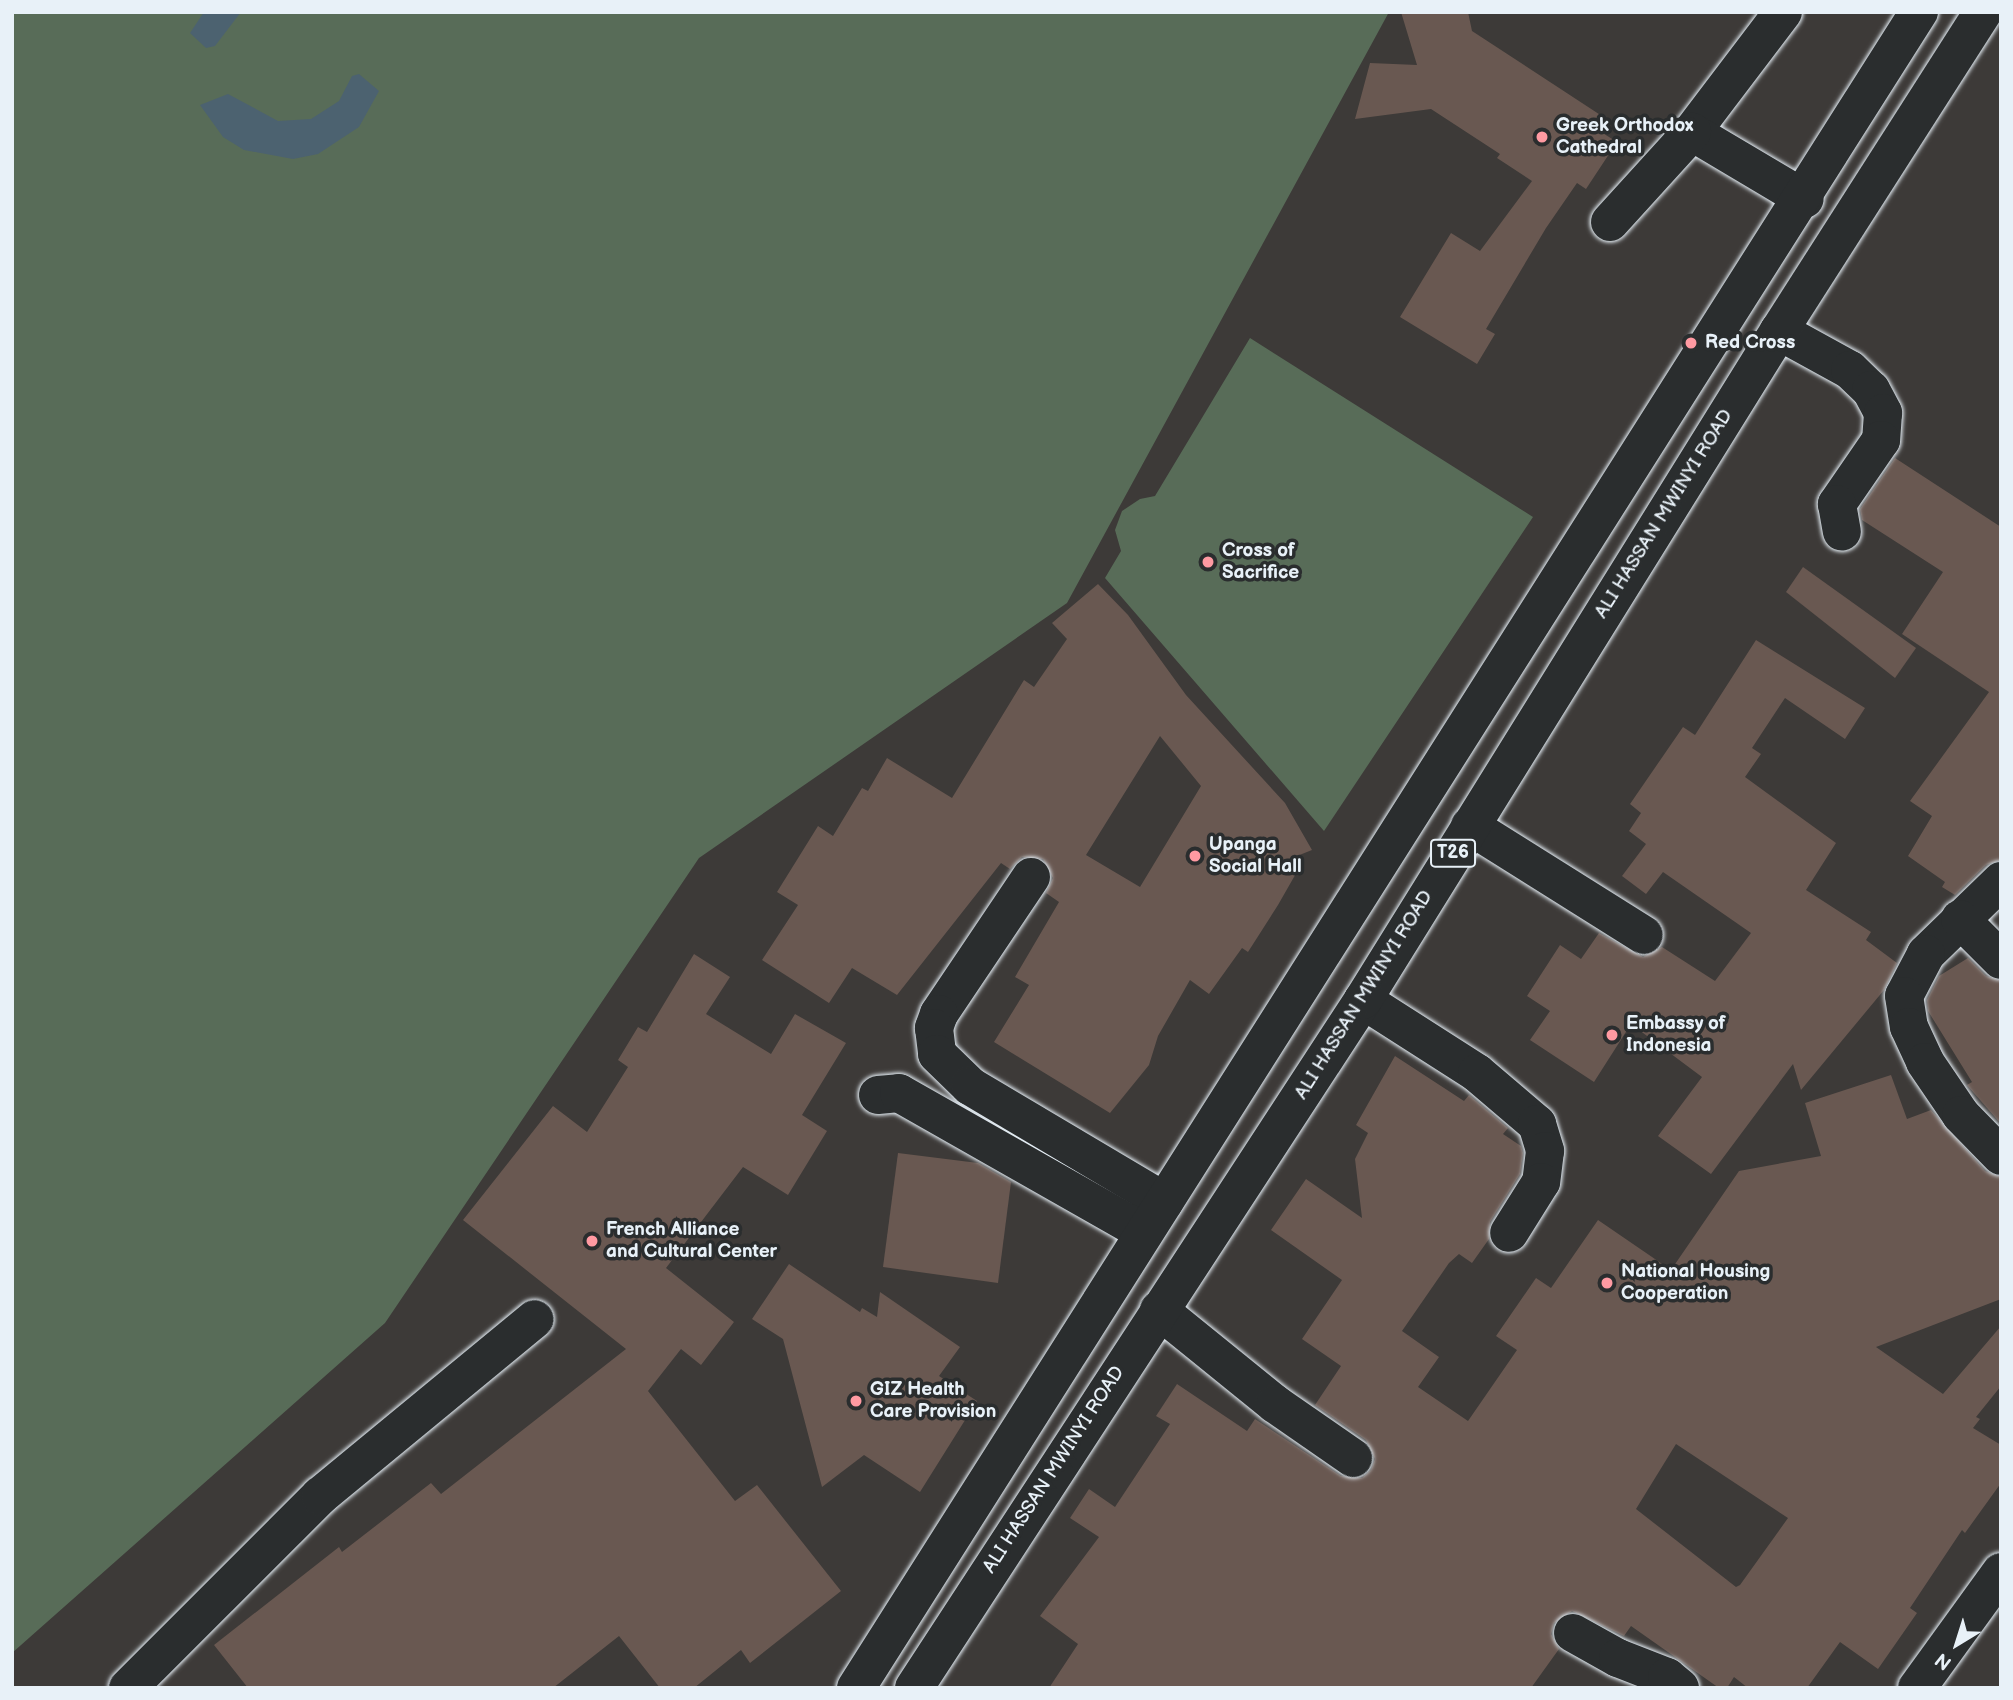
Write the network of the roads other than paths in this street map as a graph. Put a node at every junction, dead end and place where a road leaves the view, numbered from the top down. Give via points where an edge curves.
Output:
1 (1783, 12) edge
2 (1919, 12) edge
3 (1983, 12) edge
4 (1692, 132) junction
5 (1805, 199) junction
6 (1610, 222) dead end
7 (1779, 331) junction
8 (1842, 532) dead end
9 (1470, 826) junction
10 (1031, 877) dead end
11 (2001, 881) edge
12 (1960, 919) junction
13 (1644, 935) dead end
14 (2001, 960) edge
15 (1363, 1000) junction
16 (878, 1096) dead end
17 (2001, 1156) edge
18 (1154, 1217) junction
19 (1509, 1233) dead end
20 (1159, 1310) junction
21 (535, 1319) dead end
22 (1353, 1458) dead end
23 (2001, 1572) edge
24 (1573, 1633) dead end
25 (128, 1688) edge
26 (856, 1688) edge
27 (914, 1688) edge
28 (1680, 1688) edge
29 (1917, 1688) edge

1 - 4 main road
2 - 5 main road, T26
3 - 7 main road, ALI HASSAN MWINYI ROAD / T26
4 - 5 main road
4 - 6 main road
5 - 18 main road, T26
7 - 8 main road via 1850,370 1871,390 1882,413 1881,440 1837,504
7 - 9 main road, ALI HASSAN MWINYI ROAD / T26
9 - 13 main road
9 - 15 main road, ALI HASSAN MWINYI ROAD / T26
10 - 18 main road via 939,1014 934,1028 937,1054 970,1086
11 - 12 main road
12 - 14 main road
12 - 17 main road via 1926,954 1905,996 1909,1027 1925,1062 1961,1115
15 - 19 main road via 1477,1073 1537,1124 1545,1151 1541,1182
15 - 20 main road, ALI HASSAN MWINYI ROAD / T26
16 - 18 main road via 899,1093
18 - 26 main road, T26
20 - 22 main road via 1275,1404
20 - 27 main road, ALI HASSAN MWINYI ROAD / T26
21 - 25 main road via 320,1496
23 - 29 main road
24 - 28 main road via 1618,1658 1667,1677

